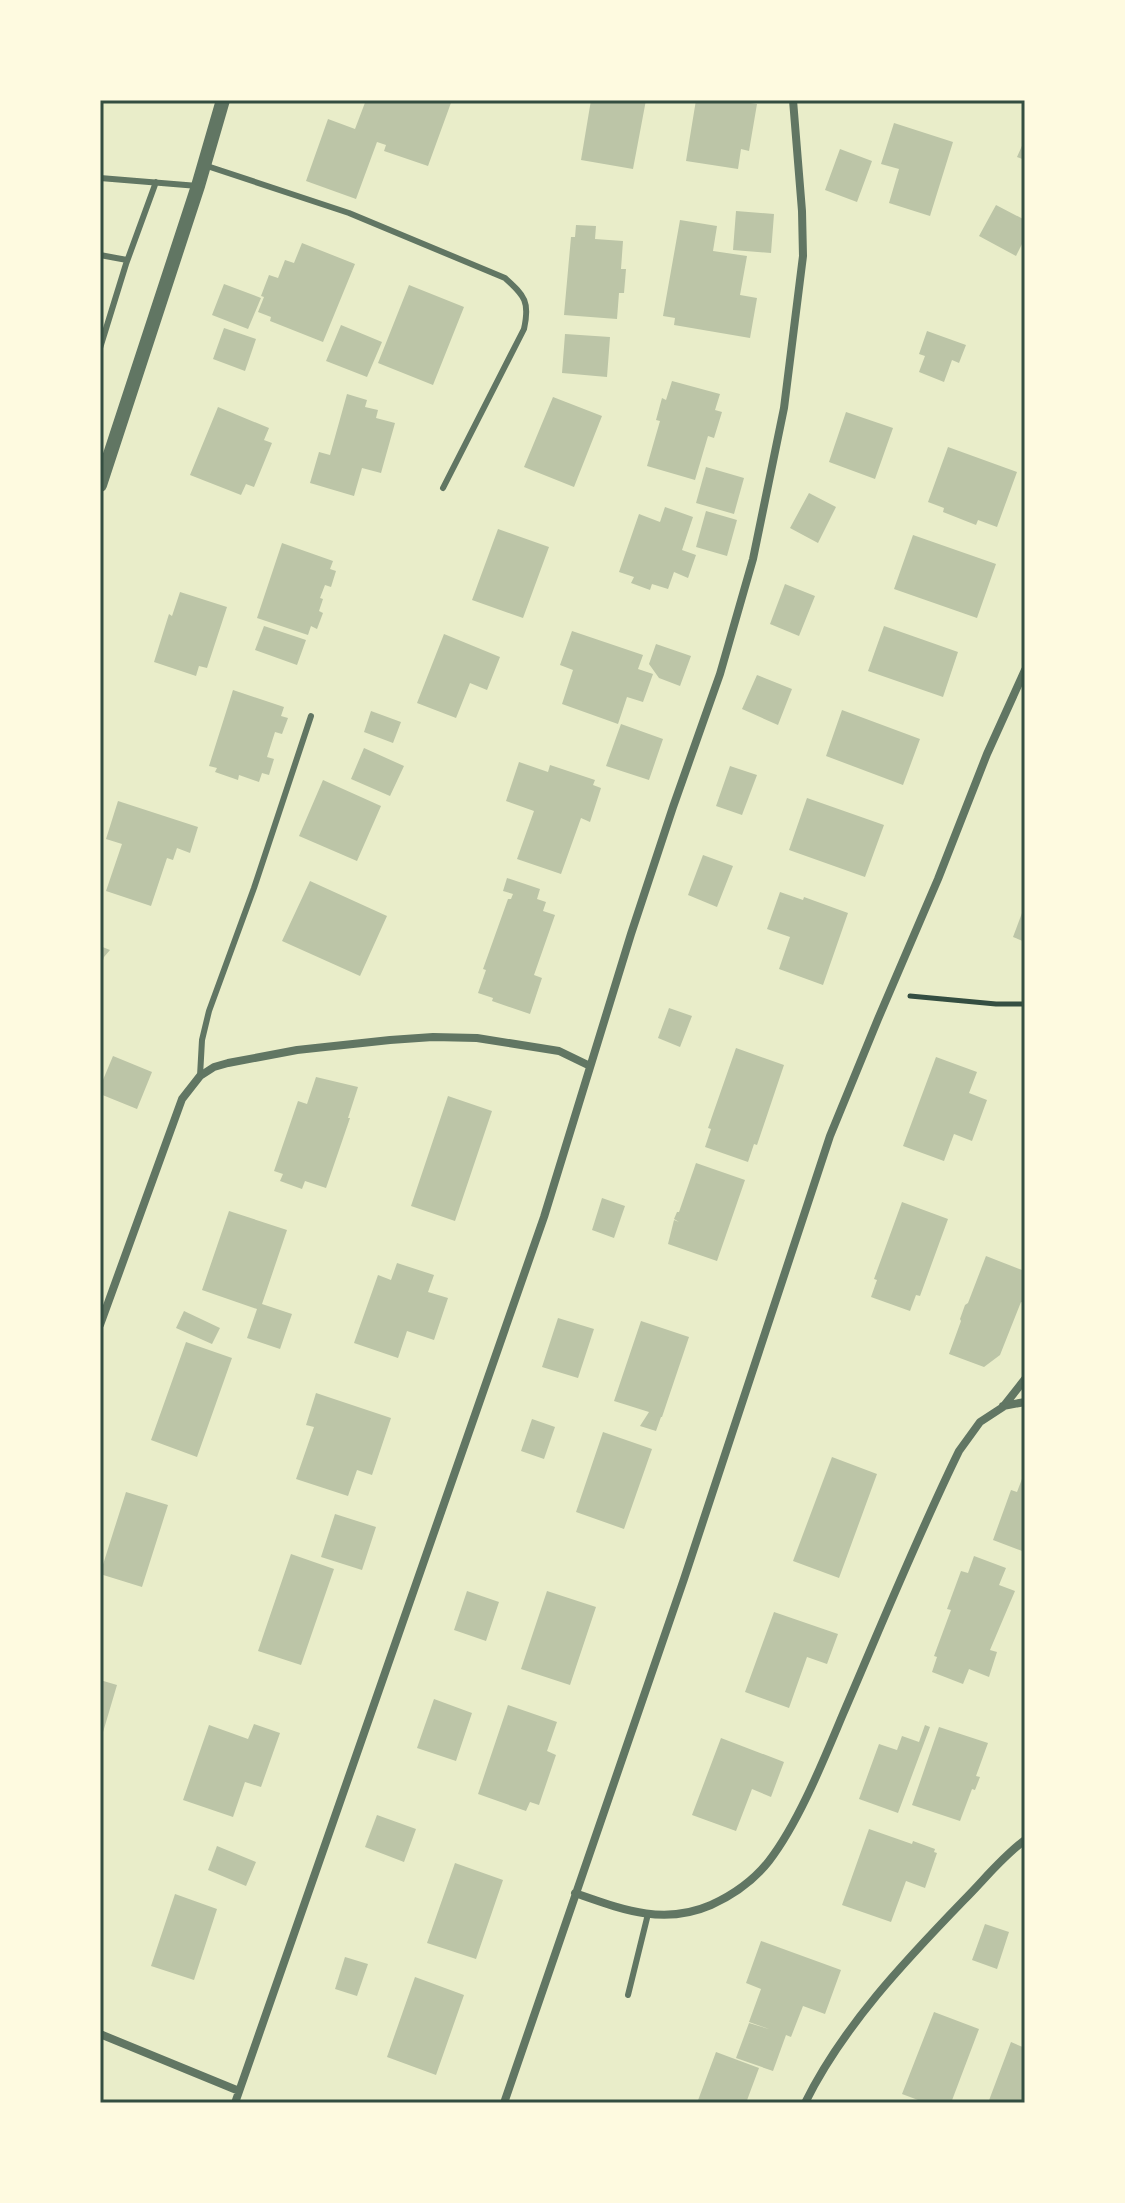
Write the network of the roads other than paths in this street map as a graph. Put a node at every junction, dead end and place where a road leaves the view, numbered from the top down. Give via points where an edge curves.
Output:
1 (223, 100) edge
2 (793, 100) edge
3 (204, 165) junction
4 (100, 178) edge
5 (156, 182) junction
6 (198, 186) junction
7 (100, 255) edge
8 (127, 260) junction
9 (100, 348) edge
10 (100, 485) edge
11 (443, 488) dead end
12 (1025, 670) edge
13 (311, 716) dead end
14 (590, 1066) junction
15 (200, 1076) junction
16 (100, 1325) edge
17 (1025, 1379) edge
18 (1025, 1402) edge
19 (1003, 1407) junction
20 (1025, 1840) edge
21 (575, 1893) junction
22 (648, 1914) junction
23 (628, 1995) dead end
24 (100, 2034) edge
25 (239, 2091) junction
26 (235, 2103) edge
27 (504, 2103) edge
28 (805, 2103) edge

1 - 3 street
2 - 14 street via 803,256 772,473 720,674
3 - 6 street
3 - 11 lane via 349,213 505,278 522,294 528,311 524,329
4 - 5 lane
5 - 6 lane
5 - 8 lane
6 - 10 street
7 - 8 lane
8 - 9 lane
12 - 21 street via 830,1136
13 - 15 lane via 209,1011
14 - 15 street via 559,1051 433,1037 297,1050 228,1063
14 - 25 street via 500,1348
15 - 16 street via 182,1099
17 - 19 street
18 - 19 street
19 - 22 street via 980,1422 959,1451 824,1758 776,1851 757,1874 721,1900 683,1913
20 - 28 street via 916,1950 848,2032
21 - 22 street
21 - 27 street
22 - 23 lane
24 - 25 street
25 - 26 street

